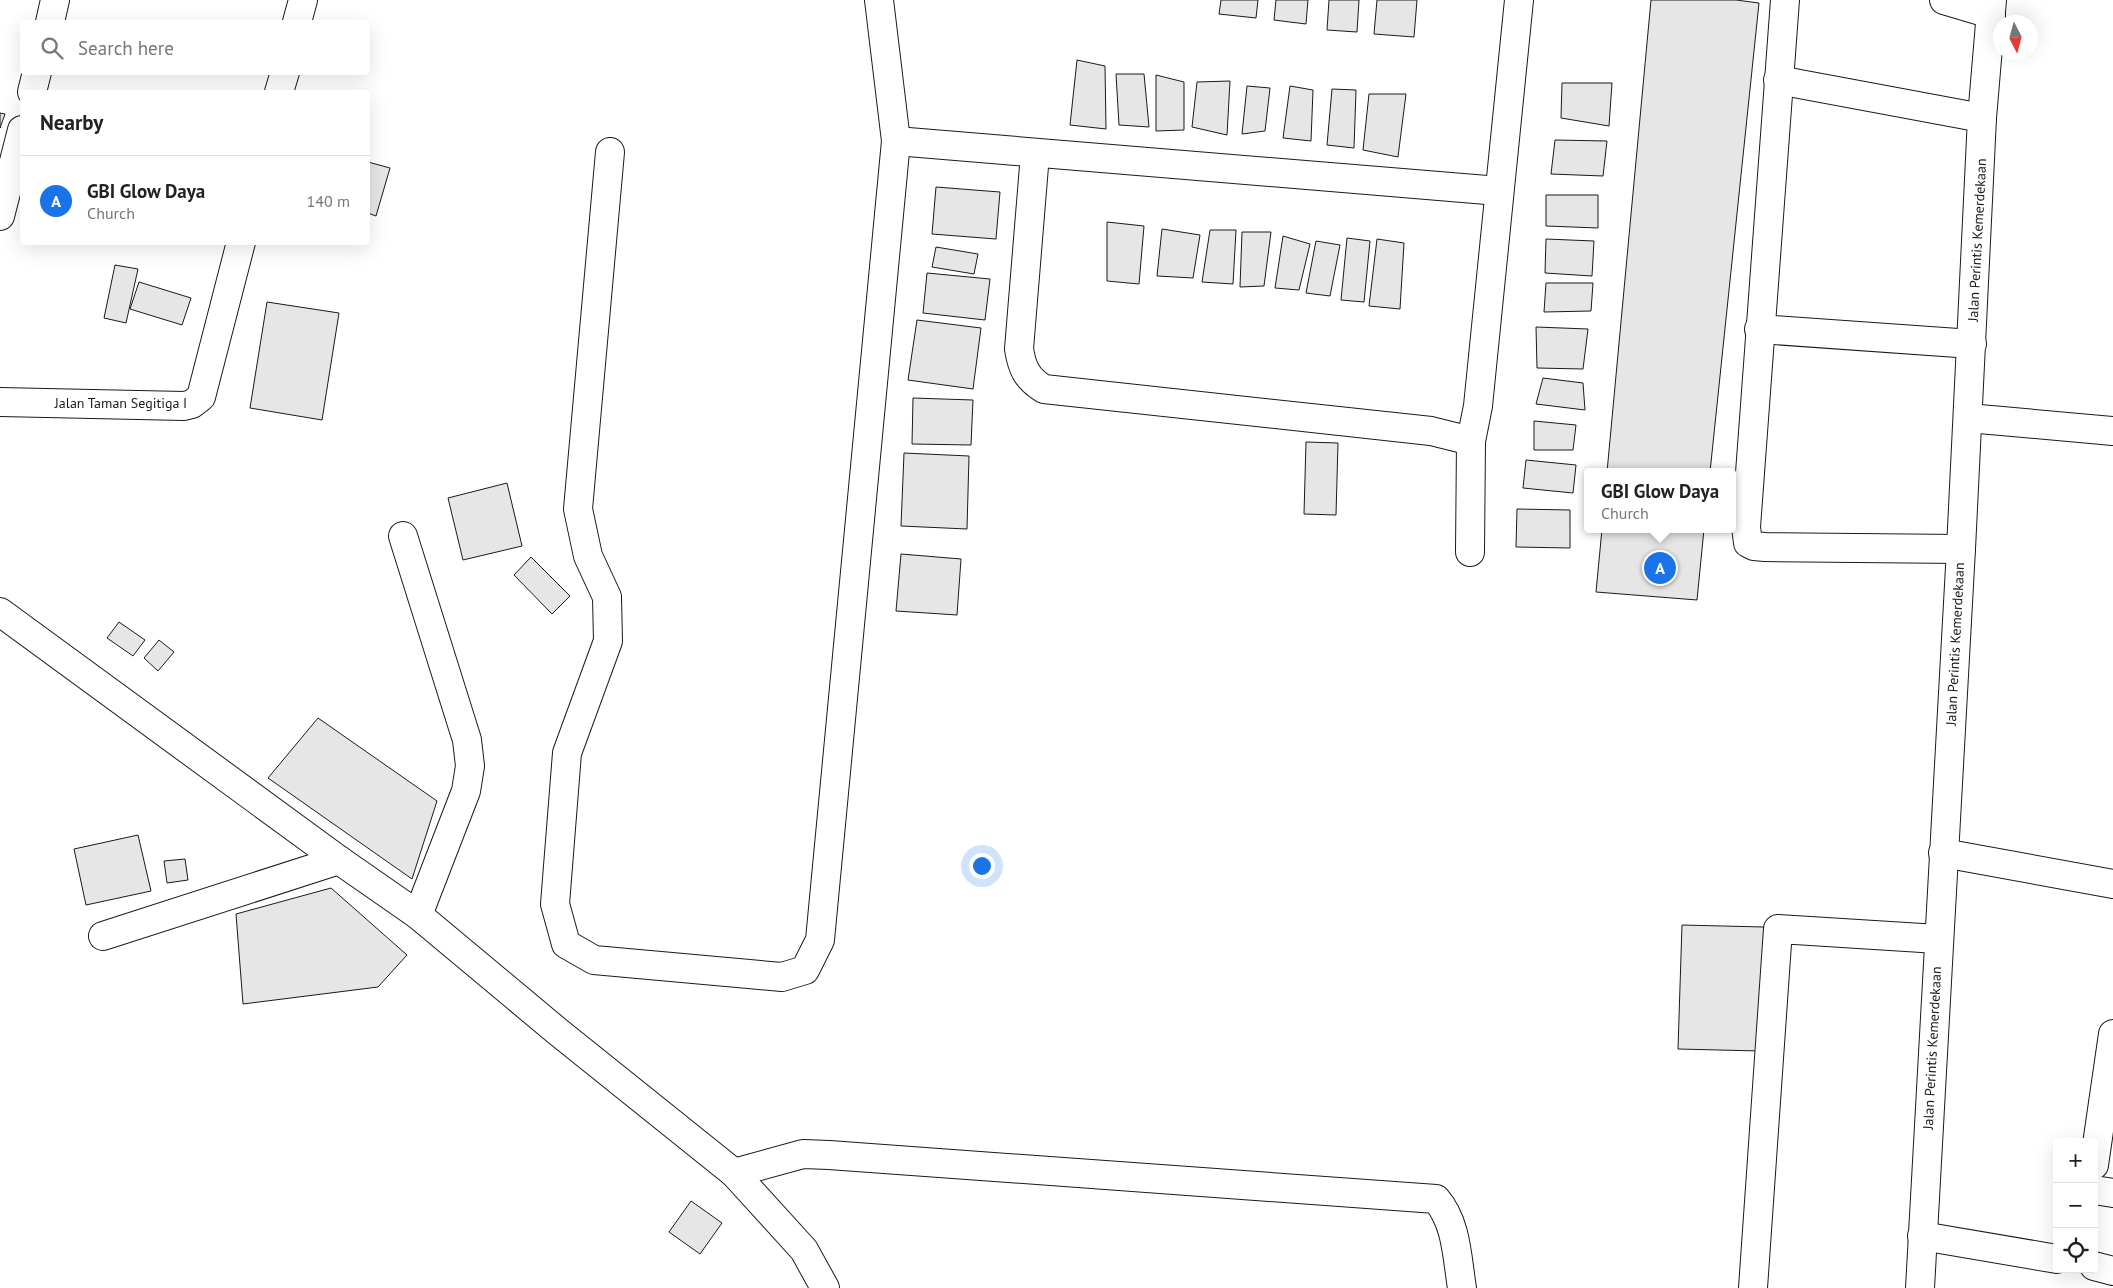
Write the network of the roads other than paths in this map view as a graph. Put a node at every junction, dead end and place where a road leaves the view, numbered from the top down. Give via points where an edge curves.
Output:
1 (55, 0) edge
2 (303, 0) edge
3 (879, 0) edge
4 (1519, 0) edge
5 (1784, 0) edge
6 (1944, 0) edge
7 (1991, 7) edge
8 (50, 20) edge
9 (298, 20) edge
10 (37, 75) edge
11 (283, 75) edge
12 (1778, 80) junction
13 (33, 90) edge
14 (280, 90) edge
15 (1982, 118) junction
16 (20, 138) edge
17 (896, 141) junction
18 (610, 152) dead end
19 (1035, 154) junction
20 (1499, 191) junction
21 (0, 216) edge
22 (240, 245) edge
23 (1759, 329) junction
24 (1972, 344) junction
25 (0, 402) edge
26 (1968, 418) junction
27 (2113, 431) edge
28 (1471, 441) junction
29 (403, 536) dead end
30 (1961, 549) junction
31 (1470, 552) dead end
32 (0, 612) edge
33 (1943, 853) junction
34 (339, 860) junction
35 (2113, 884) edge
36 (418, 915) junction
37 (103, 936) dead end
38 (1938, 939) junction
39 (2113, 1034) edge
40 (2098, 1138) edge
41 (734, 1174) junction
42 (2098, 1191) edge
43 (2113, 1193) edge
44 (1922, 1236) junction
45 (2053, 1257) edge
46 (2098, 1267) edge
47 (2113, 1271) edge
48 (825, 1288) edge
49 (1462, 1288) edge
50 (1753, 1288) edge
51 (1920, 1288) edge

1 - 8 main road
2 - 9 main road
3 - 17 main road
4 - 20 main road
5 - 12 main road
6 - 7 main road
7 - 15 main road, Jalan Perintis Kemerdekaan
10 - 13 main road
11 - 14 main road
12 - 15 main road
12 - 23 main road
15 - 24 main road, Jalan Perintis Kemerdekaan
16 - 21 main road
17 - 18 main road via 820,940 805,970 782,977 594,960 566,944 555,904 567,752 608,641 607,596 588,556 578,509
17 - 19 main road
19 - 20 main road
19 - 28 main road via 1019,349 1026,374 1032,382 1044,389 1430,431
20 - 28 main road via 1478,406
22 - 25 main road, Jalan Taman Segitiga I via 201,397 192,404
23 - 24 main road
23 - 30 main road via 1746,527 1748,543 1765,547
24 - 26 main road, Jalan Perintis Kemerdekaan
26 - 27 main road
26 - 30 main road, Jalan Perintis Kemerdekaan
28 - 31 main road
29 - 36 main road via 467,740 470,766 466,791
30 - 33 main road, Jalan Perintis Kemerdekaan
32 - 34 main road
33 - 35 main road
33 - 38 main road, Jalan Perintis Kemerdekaan
34 - 36 main road
34 - 37 main road
36 - 41 main road
38 - 44 main road, Jalan Perintis Kemerdekaan
38 - 50 main road via 1778,929
39 - 40 main road
41 - 48 main road via 804,1250
41 - 49 main road via 803,1154 829,1154 1436,1200 1445,1210 1453,1231
42 - 43 main road
44 - 45 main road
44 - 51 main road, Jalan Perintis Kemerdekaan
46 - 47 main road

